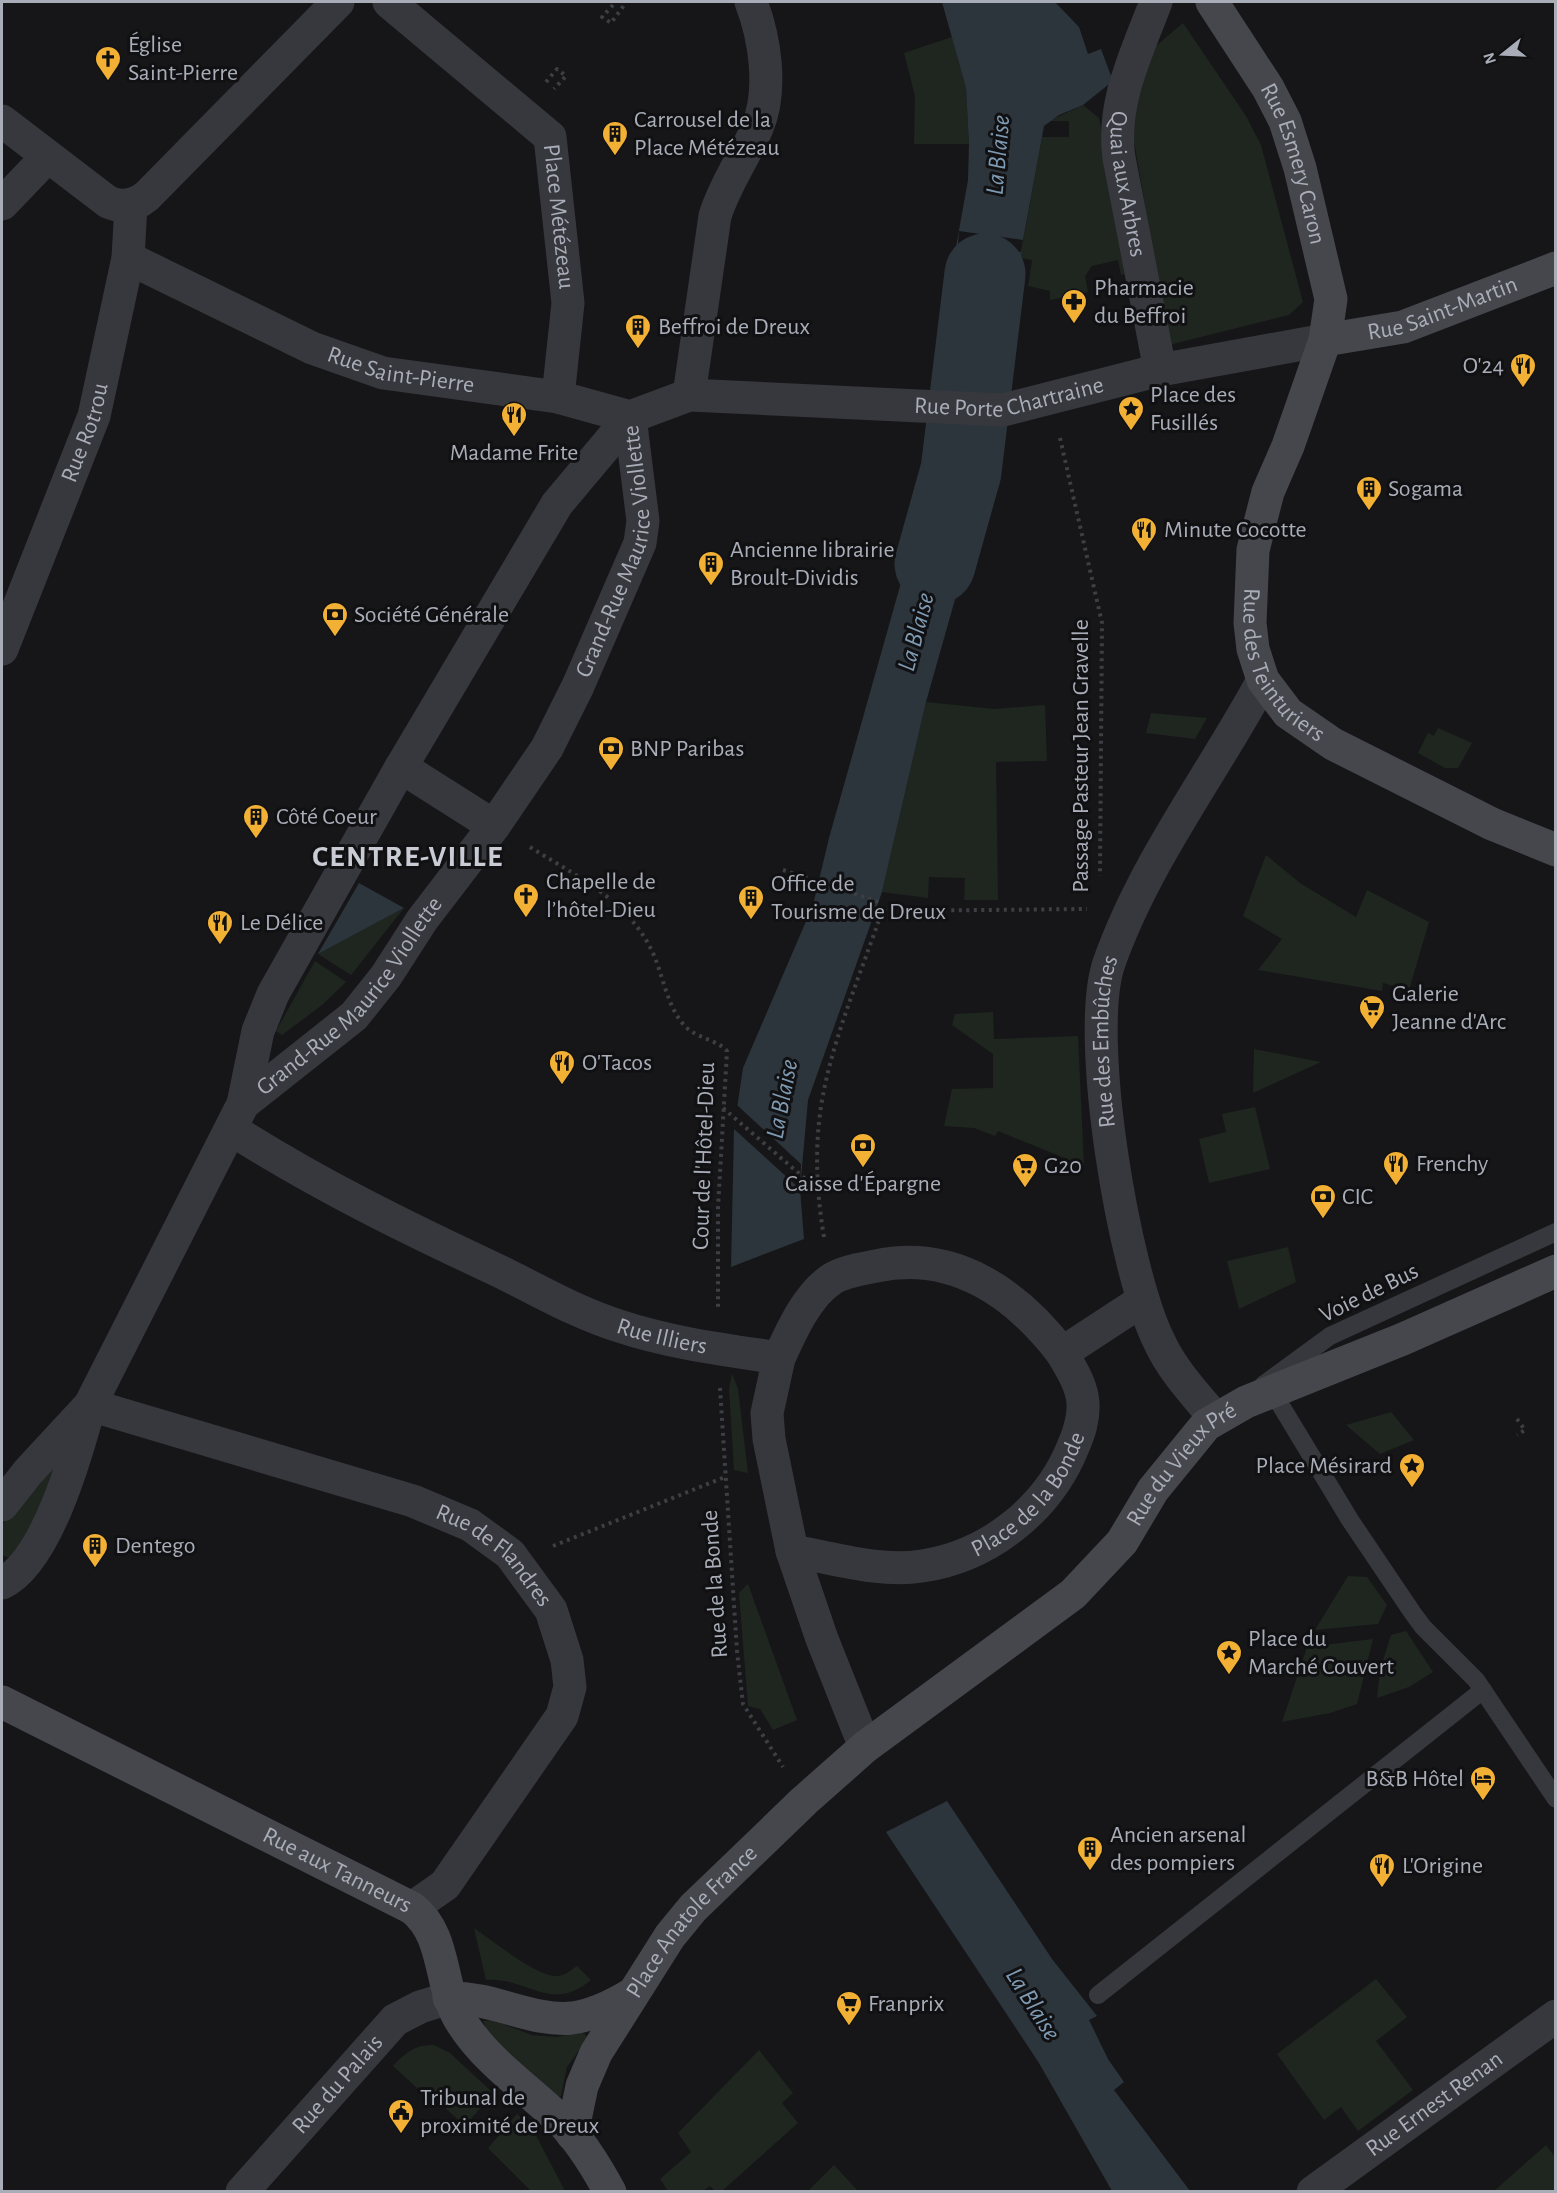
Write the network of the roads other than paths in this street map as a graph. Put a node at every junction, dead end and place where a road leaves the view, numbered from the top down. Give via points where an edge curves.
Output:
1 (338, 2) edge
2 (388, 2) edge
3 (752, 2) edge
4 (1156, 2) edge
5 (1212, 2) edge
6 (2, 121) edge
7 (47, 157) junction
8 (2, 204) edge
9 (130, 205) junction
10 (128, 258) junction
11 (1556, 268) edge
12 (1324, 340) junction
13 (1160, 370) junction
14 (688, 395) junction
15 (558, 398) junction
16 (630, 417) junction
17 (2, 649) edge
18 (1263, 680) junction
19 (401, 767) junction
20 (494, 826) junction
21 (1556, 850) edge
22 (237, 1117) junction
23 (1556, 1232) edge
24 (1556, 1271) edge
25 (1143, 1300) junction
26 (1062, 1353) junction
27 (779, 1358) junction
28 (1272, 1391) junction
29 (90, 1405) junction
30 (1215, 1418) junction
31 (2, 1505) edge
32 (792, 1551) junction
33 (2, 1583) edge
34 (1483, 1690) junction
35 (2, 1702) edge
36 (865, 1747) junction
37 (1556, 1799) edge
38 (412, 1908) junction
39 (632, 1994) junction
40 (1098, 1995) dead end
41 (450, 1998) junction
42 (1556, 2016) edge
43 (572, 2134) junction
44 (242, 2192) edge
45 (610, 2192) edge
46 (1313, 2192) edge

1 - 9 street via 147,196
2 - 15 street, Place Métézeau via 550,137 568,303
3 - 14 street via 765,66 764,100 758,127 724,189 716,216
4 - 13 street, Quai aux Arbres via 1123,93 1116,129
5 - 12 street, Rue Esmery Caron via 1268,88 1292,142 1331,299
6 - 7 street
7 - 8 street
7 - 9 street via 108,202
9 - 10 street, Rue Rotrou
10 - 15 street, Rue Saint-Pierre via 312,348 383,373
10 - 17 street, Rue Rotrou via 94,416
11 - 12 street, Rue Saint-Martin via 1403,327
12 - 13 street, Rue Porte Chartraine
12 - 18 street, Rue des Teinturiers via 1268,492 1253,550 1250,623
13 - 14 street, Rue Porte Chartraine via 1003,410
14 - 16 street
15 - 16 street, Rue Saint-Pierre
16 - 19 street, Grand-Rue Maurice Viollette via 557,504
16 - 20 street, Grand-Rue Maurice Viollette via 643,521 640,543 547,748
18 - 21 street, Rue des Teinturiers via 1288,713 1333,744 1482,819
18 - 25 street, Rue des Embûches via 1189,804 1115,913 1102,998 1103,1064 1116,1177
19 - 20 street
19 - 22 street, Grand-Rue Maurice Viollette via 273,994 258,1031
20 - 22 street, Grand-Rue Maurice Viollette via 422,920 369,1000
22 - 27 street, Rue Illiers via 361,1206 616,1326
22 - 29 street, Grand-Rue Maurice Viollette
23 - 30 lane, Voie de Bus via 1330,1336
24 - 28 street, Rue du Vieux Pré via 1403,1340
25 - 26 street
25 - 30 street, Rue des Embûches via 1169,1360
26 - 27 street via 1019,1305 999,1290 957,1270 901,1262 832,1279 791,1331
26 - 32 street, Place de la Bonde via 1081,1393 1082,1423 1056,1482 1034,1509 1011,1528 966,1552 915,1567 880,1567
27 - 32 street via 768,1413 769,1439
28 - 30 street, Rue du Vieux Pré
28 - 34 lane via 1350,1520 1412,1612
29 - 31 street, Grand-Rue Maurice Viollette
29 - 33 street, Grand-Rue Maurice Viollette via 77,1451 41,1539 16,1576
29 - 38 street, Rue de Flandres via 413,1500 470,1525 510,1554 551,1610 567,1659 570,1687 562,1716 446,1885
30 - 36 street, Rue du Vieux Pré via 1166,1472 1122,1542 1073,1594
32 - 36 street
34 - 37 lane
34 - 40 lane
35 - 38 street, Rue aux Tanneurs
36 - 39 street, Place Anatole France via 693,1908
38 - 41 street, Rue aux Tanneurs via 432,1929
39 - 41 street via 611,2006 573,2018 533,2014 481,1999
39 - 43 street, Place Anatole France via 588,2068
41 - 43 street, Rue aux Tanneurs via 460,2020 486,2055
41 - 44 street, Rue du Palais via 395,2020
42 - 46 street, Rue Ernest Renan
43 - 45 street, Rue aux Tanneurs

